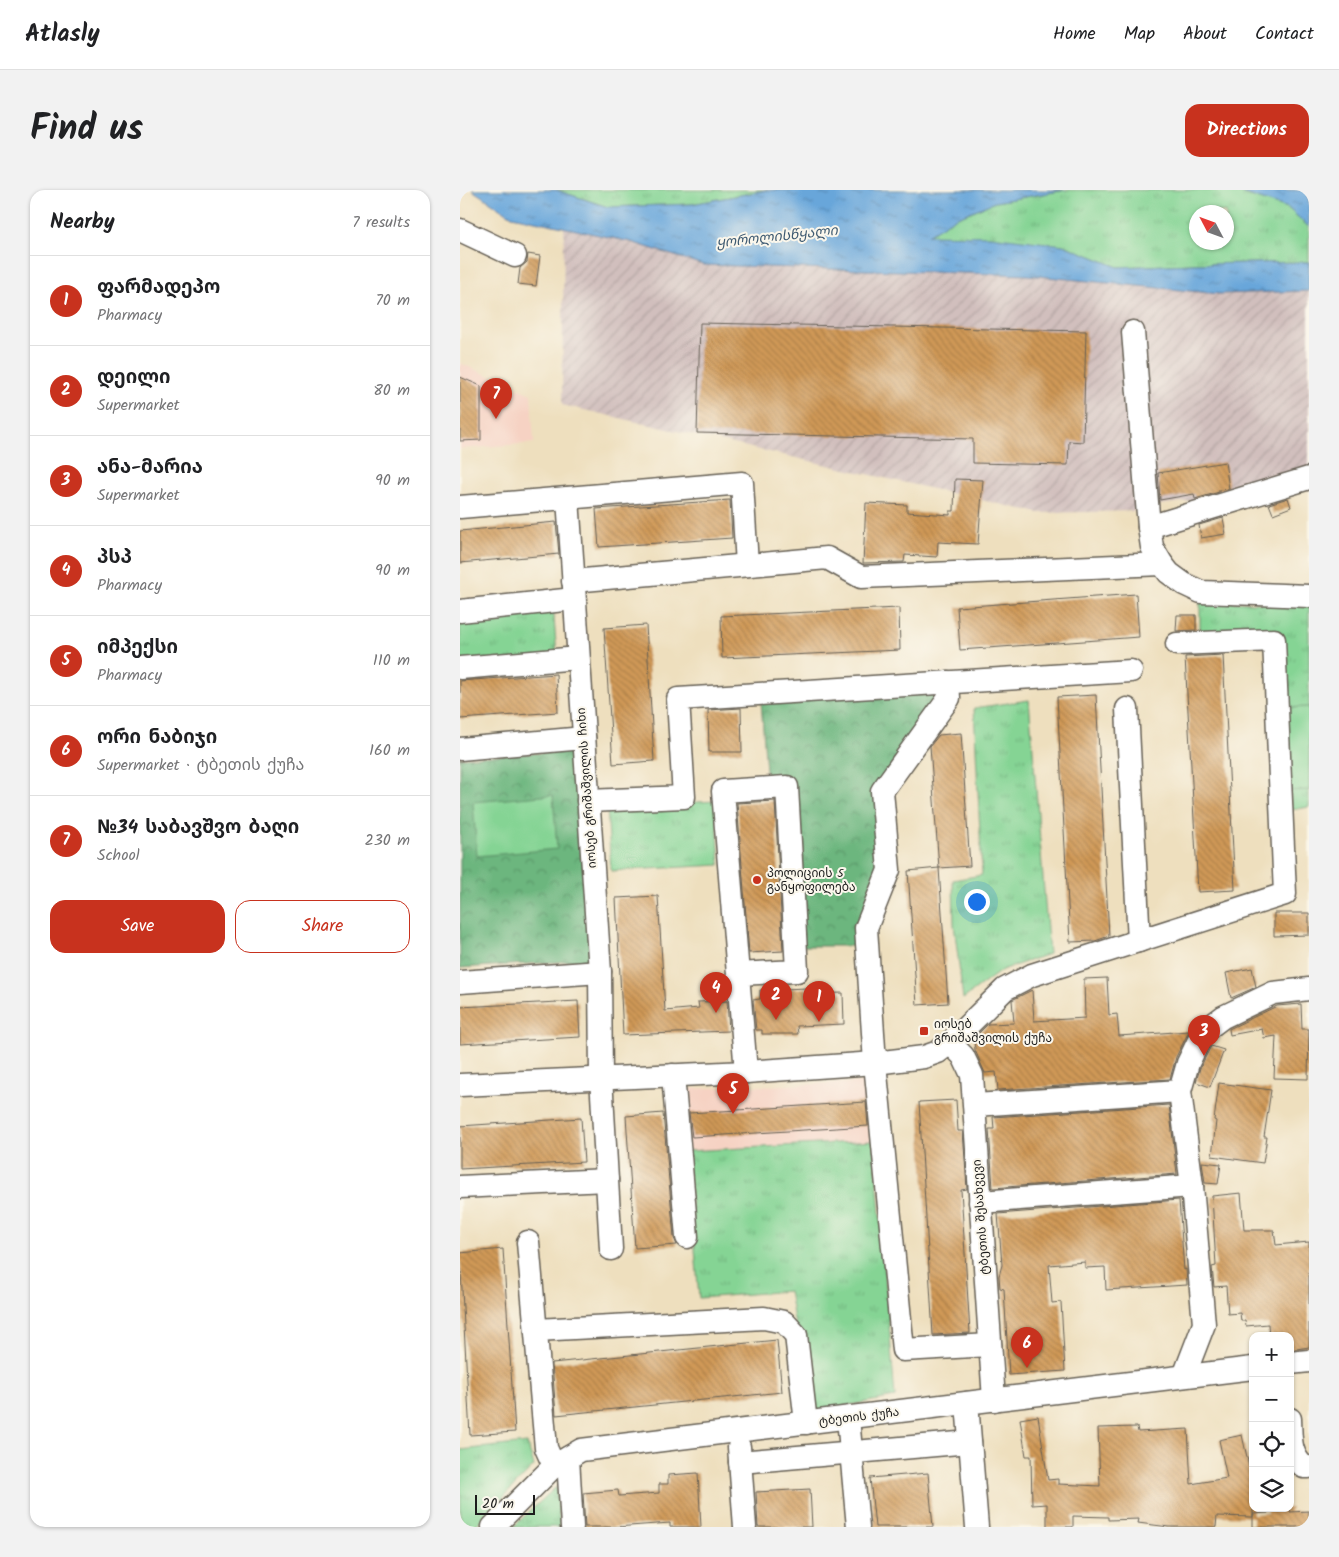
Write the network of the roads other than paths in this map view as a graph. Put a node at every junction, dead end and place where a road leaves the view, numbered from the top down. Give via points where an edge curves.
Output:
1 (460, 230) edge
2 (516, 256) dead end
3 (1133, 332) dead end
4 (1309, 478) edge
5 (568, 498) junction
6 (460, 507) edge
7 (1148, 519) junction
8 (1162, 564) junction
9 (747, 565) junction
10 (574, 590) junction
11 (1309, 596) edge
12 (460, 611) edge
13 (1177, 644) dead end
14 (578, 658) junction
15 (460, 668) edge
16 (1131, 671) dead end
17 (948, 682) junction
18 (1127, 709) dead end
19 (584, 738) junction
20 (460, 749) edge
21 (588, 801) junction
22 (1139, 941) junction
23 (600, 972) junction
24 (738, 974) junction
25 (460, 982) edge
26 (1309, 989) edge
27 (950, 1042) junction
28 (875, 1063) junction
29 (746, 1072) junction
30 (674, 1075) junction
31 (601, 1078) junction
32 (460, 1085) edge
33 (1180, 1091) junction
34 (974, 1105) junction
35 (607, 1180) junction
36 (1192, 1186) junction
37 (460, 1187) edge
38 (980, 1202) junction
39 (687, 1237) dead end
40 (528, 1242) dead end
41 (610, 1249) dead end
42 (536, 1330) junction
43 (990, 1345) junction
44 (1309, 1361) edge
45 (1294, 1363) edge
46 (1249, 1368) edge
47 (1184, 1376) junction
48 (994, 1400) junction
49 (967, 1403) junction
50 (848, 1418) junction
51 (1290, 1422) edge
52 (806, 1423) junction
53 (738, 1431) junction
54 (970, 1442) junction
55 (851, 1452) junction
56 (561, 1462) junction
57 (740, 1462) junction
58 (1309, 1467) edge
59 (493, 1527) edge
60 (572, 1527) edge
61 (745, 1527) edge
62 (858, 1527) edge
63 (977, 1527) edge

1 - 2 street
3 - 7 street
4 - 7 street
5 - 6 street
5 - 9 street via 742,483
5 - 10 street, იოსებ გრიშაშვილის ჩიხი
7 - 8 street via 1152,546
8 - 9 street via 861,577 827,558
8 - 11 street via 1184,584 1201,592
9 - 10 street
10 - 12 street
10 - 14 street, იოსებ გრიშაშვილის ჩიხი
13 - 22 street via 1274,640 1285,894
14 - 15 street
14 - 19 street, იოსებ გრიშაშვილის ჩიხი
16 - 17 street
17 - 21 street via 678,699 684,797
17 - 28 street via 949,698 882,792 889,870 866,928
18 - 22 street
19 - 20 street
19 - 21 street, იოსებ გრიშაშვილის ჩიხი
21 - 23 street, იოსებ გრიშაშვილის ჩიხი
22 - 27 street via 1032,975 1005,989
23 - 25 street
23 - 31 street, იოსებ გრიშაშვილის ჩიხი
24 - 24 street via 797,971 787,787 723,791
24 - 29 street
26 - 33 street via 1273,993 1224,1017 1203,1032 1188,1063
27 - 28 street via 938,1052 924,1057
27 - 34 street, ტბეთის შესახვევი via 964,1056 972,1075
28 - 29 street
28 - 43 street via 903,1350
29 - 30 street
30 - 31 street
30 - 39 street
31 - 32 street
31 - 35 street, იოსებ გრიშაშვილის ჩიხი
33 - 34 street
33 - 36 street
34 - 38 street, ტბეთის შესახვევი
35 - 37 street
35 - 41 street, იოსებ გრიშაშვილის ჩიხი
36 - 38 street
36 - 47 street via 1204,1324
38 - 43 street, ტბეთის შესახვევი
40 - 42 street
42 - 52 street via 764,1318 784,1322 796,1335
42 - 56 street via 546,1448
43 - 48 street, ტბეთის შესახვევი
44 - 45 street
46 - 47 street, ტბეთის ქუჩა
47 - 48 street, ტბეთის ქუჩა
48 - 49 street, ტბეთის ქუჩა
49 - 50 street, ტბეთის ქუჩა
49 - 54 street
50 - 52 street, ტბეთის ქუჩა
50 - 55 street
51 - 58 street via 1295,1458
52 - 53 street, ტბეთის ქუჩა
53 - 56 street, ტბეთის ქუჩა via 581,1450
53 - 57 street
54 - 55 street
54 - 63 street
55 - 57 street
55 - 62 street
56 - 59 street, ტბეთის ქუჩა
56 - 60 street
57 - 61 street

